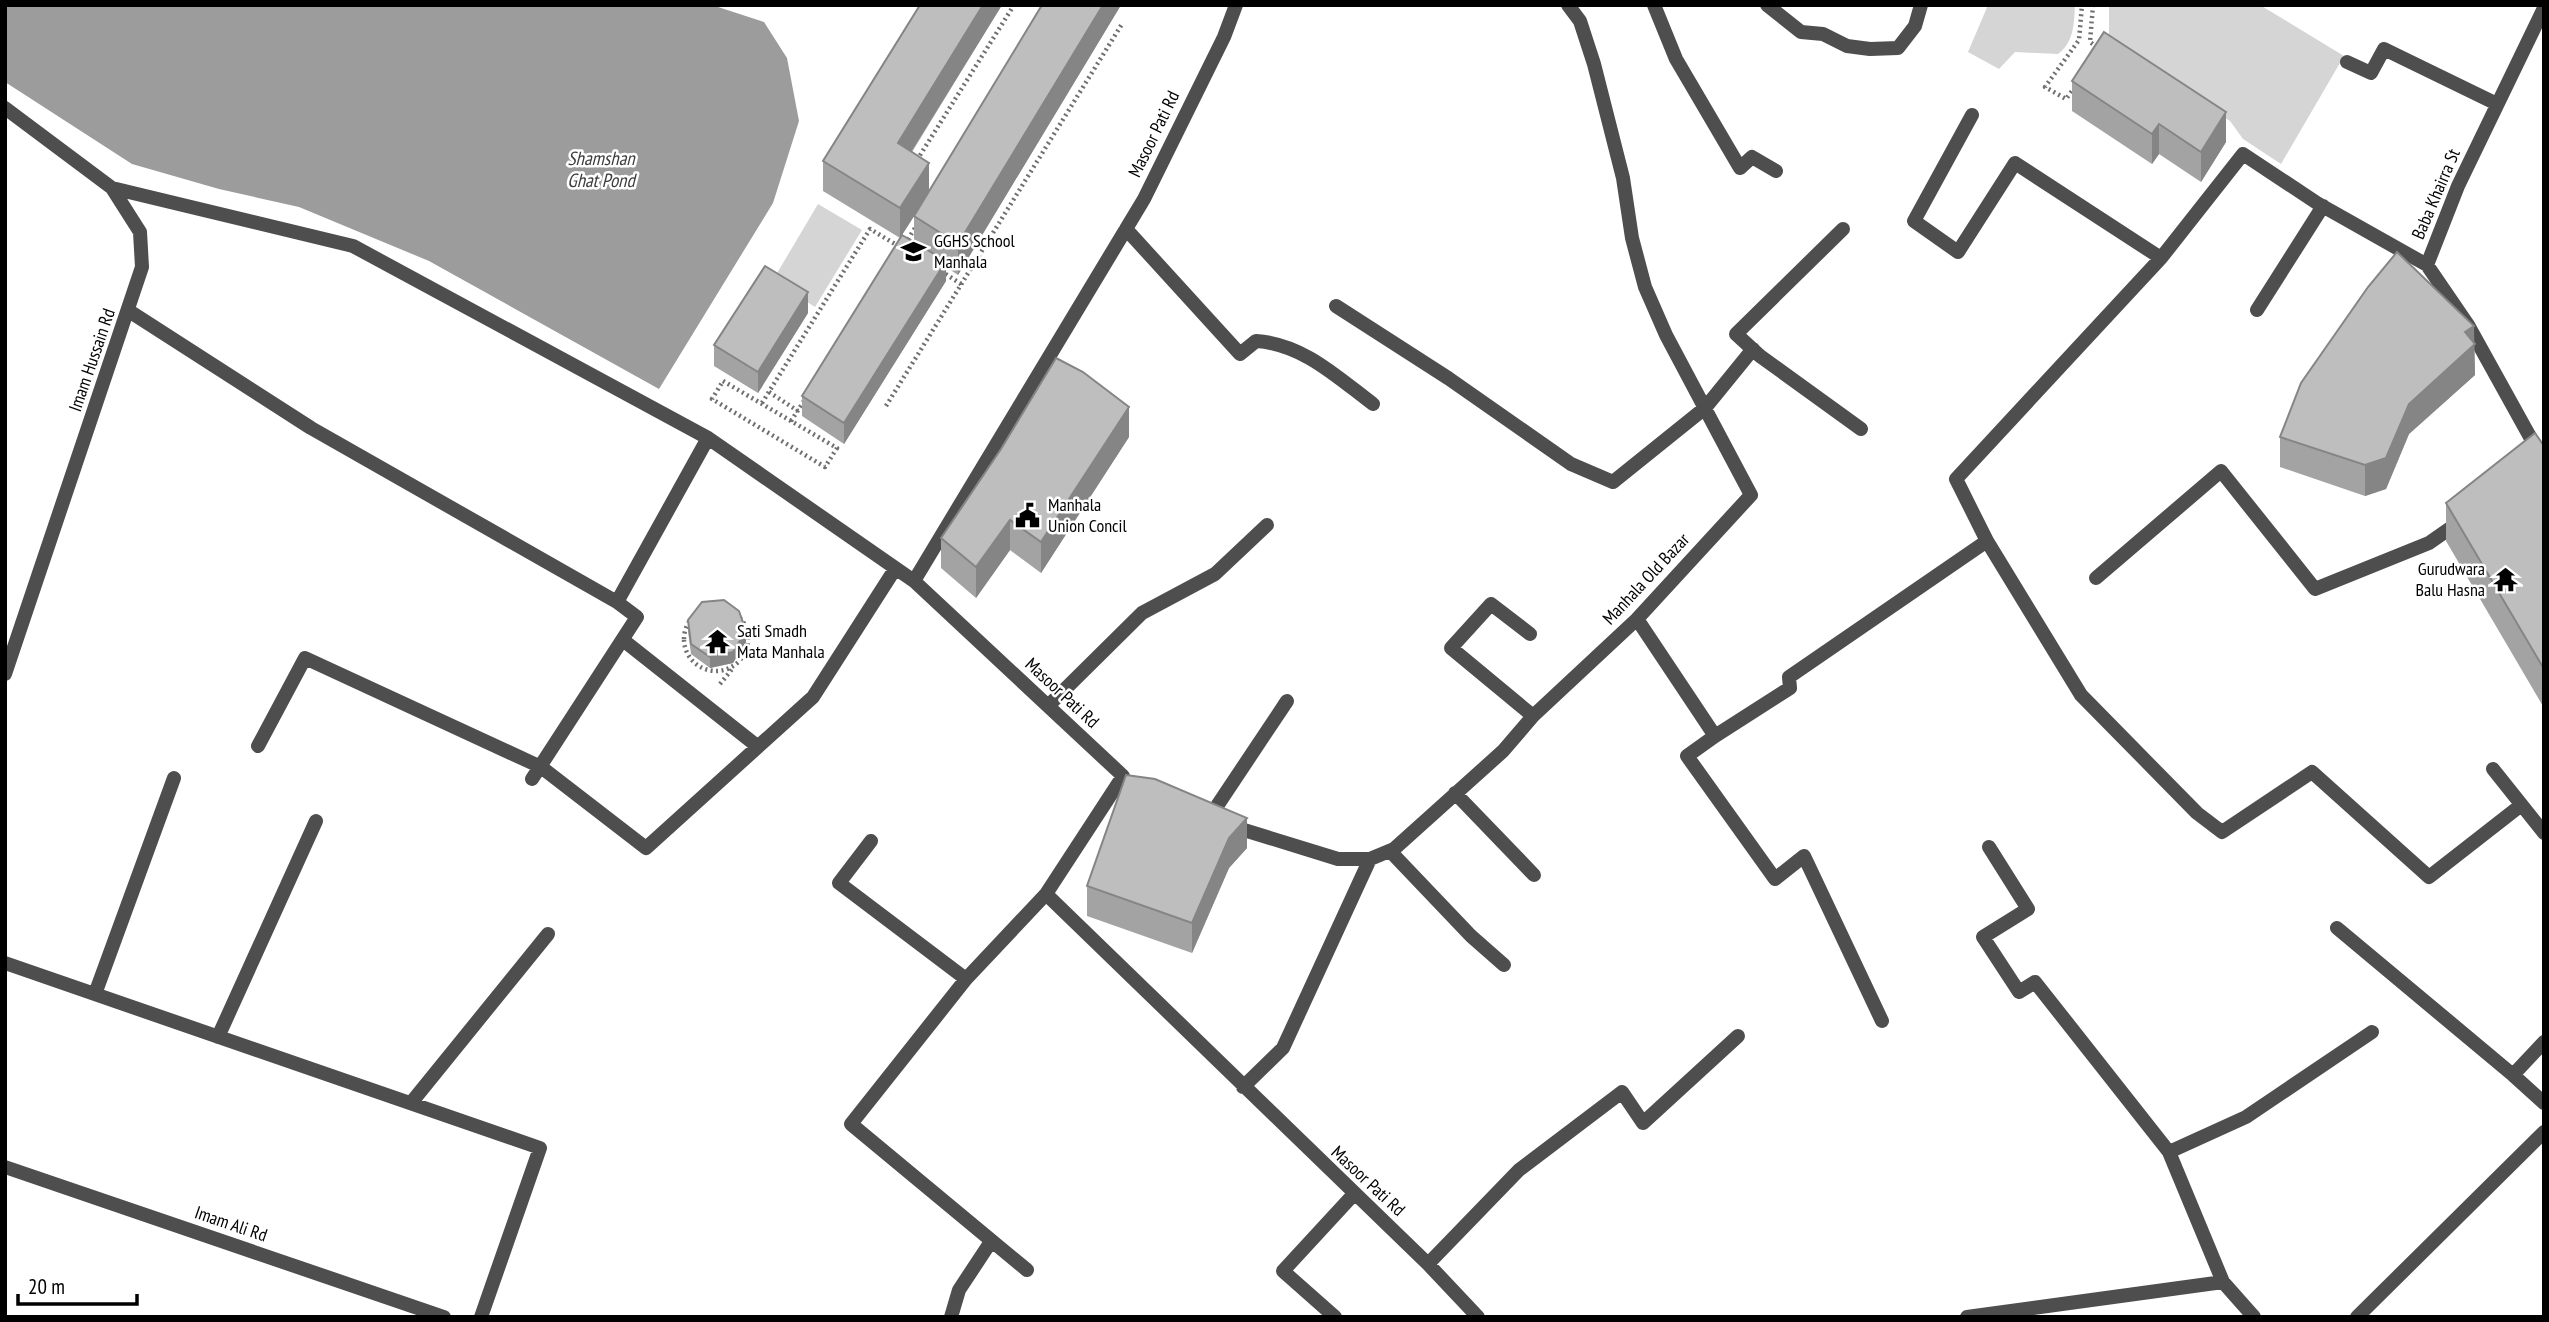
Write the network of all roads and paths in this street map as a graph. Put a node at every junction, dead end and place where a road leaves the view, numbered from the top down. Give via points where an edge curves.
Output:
1 (1014, 5) edge
2 (1236, 5) edge
3 (1568, 5) edge
4 (1654, 5) edge
5 (1767, 5) edge
6 (1921, 5) edge
7 (2082, 5) edge
8 (2093, 5) edge
9 (2544, 8) edge
10 (1122, 24) dead end
11 (2079, 40) junction
12 (2090, 42) junction
13 (2094, 60) edge
14 (2347, 62) dead end
15 (2080, 80) edge
16 (2497, 104) junction
17 (5, 108) edge
18 (1972, 115) dead end
19 (911, 170) edge
20 (1776, 171) dead end
21 (112, 188) junction
22 (2323, 206) junction
23 (921, 218) edge
24 (1126, 229) junction
25 (1843, 229) dead end
26 (902, 248) junction
27 (2161, 258) junction
28 (894, 259) edge
29 (2427, 265) junction
30 (938, 270) edge
31 (961, 284) junction
32 (1336, 306) dead end
33 (2257, 310) dead end
34 (129, 311) junction
35 (1753, 349) junction
36 (769, 392) junction
37 (805, 399) edge
38 (762, 403) junction
39 (1373, 404) dead end
40 (886, 407) dead end
41 (1705, 408) junction
42 (798, 411) junction
43 (791, 421) junction
44 (1861, 429) dead end
45 (708, 438) junction
46 (2539, 463) edge
47 (2476, 510) edge
48 (1267, 525) dead end
49 (1987, 541) junction
50 (895, 569) junction
51 (2096, 578) dead end
52 (914, 581) junction
53 (617, 602) junction
54 (1637, 619) junction
55 (1530, 634) dead end
56 (623, 640) junction
57 (750, 640) joint
58 (5, 674) edge
59 (1287, 701) dead end
60 (1048, 706) junction
61 (1533, 716) junction
62 (1715, 736) junction
63 (258, 746) dead end
64 (757, 746) junction
65 (2493, 769) dead end
66 (536, 773) junction
67 (174, 778) dead end
68 (1455, 793) junction
69 (2520, 806) junction
70 (316, 821) dead end
71 (2544, 833) edge
72 (871, 841) dead end
73 (1989, 847) dead end
74 (1390, 851) junction
75 (1370, 859) junction
76 (1534, 875) dead end
77 (1046, 894) junction
78 (2337, 928) dead end
79 (548, 934) dead end
80 (5, 963) edge
81 (1504, 965) dead end
82 (967, 979) junction
83 (95, 994) junction
84 (1882, 1021) dead end
85 (2372, 1032) dead end
86 (1738, 1036) dead end
87 (218, 1037) junction
88 (2544, 1042) edge
89 (2513, 1075) junction
90 (1243, 1087) junction
91 (411, 1103) junction
92 (2544, 1103) edge
93 (2544, 1132) edge
94 (2169, 1152) junction
95 (5, 1167) edge
96 (1354, 1194) junction
97 (990, 1243) junction
98 (1428, 1264) junction
99 (1027, 1270) dead end
100 (2223, 1282) junction
101 (444, 1317) edge
102 (481, 1317) edge
103 (951, 1317) edge
104 (1335, 1317) edge
105 (1478, 1317) edge
106 (1967, 1317) edge
107 (2254, 1317) edge
108 (2357, 1317) edge

1 - 19 path
2 - 24 street, Masoor Pati Rd via 1218,50
3 - 41 street, Manhala Old Bazar via 1580,21 1594,64 1646,287
4 - 20 street via 1676,58 1740,168 1752,158
5 - 6 street via 1801,32 1870,49 1898,47 1915,26
7 - 11 path
8 - 12 path
9 - 16 street, Baba Khairra St
10 - 31 path
11 - 12 path
11 - 15 path via 2045,87 2066,99
12 - 13 path via 2100,50
14 - 16 street via 2371,74 2384,49
16 - 29 street, Baba Khairra St
17 - 21 street, Imam Hussain Rd
18 - 27 street via 1914,221 1958,252 2015,163
21 - 34 street, Imam Hussain Rd via 139,232 142,267
21 - 45 street via 353,246
22 - 27 street via 2243,154
22 - 29 street
22 - 33 street
23 - 26 path
24 - 39 street via 1240,354 1256,341 1286,346 1306,354
24 - 52 street, Masoor Pati Rd
25 - 35 street via 1736,334
26 - 28 path
26 - 36 path via 870,229
27 - 49 street via 1956,479
29 - 46 street, Baba Khairra St via 2468,325
30 - 31 path
31 - 40 path
32 - 41 street via 1571,464 1613,482
34 - 53 street via 311,428
34 - 58 street, Imam Hussain Rd
35 - 41 street
35 - 44 street
36 - 38 path
36 - 42 path
37 - 42 path
38 - 43 path
38 - 43 path via 723,381 712,399 825,467 837,448
41 - 54 street, Manhala Old Bazar via 1751,495
42 - 43 path
45 - 50 street
45 - 53 street
47 - 51 street via 2429,542 2315,589 2221,471
48 - 60 street via 1215,574 1142,613
49 - 62 street via 1789,677 1790,688
49 - 69 street via 2081,695 2197,813 2222,832 2312,772 2429,877
50 - 52 street
50 - 64 street via 813,697
52 - 60 street, Masoor Pati Rd
53 - 56 street via 637,617
54 - 61 street, Manhala Old Bazar
54 - 62 street
55 - 61 street via 1490,604 1451,648
56 - 64 street
56 - 66 street
57 - 57 path via 744,621 727,607 702,608 685,628 687,654 708,671 733,668
59 - 75 street, Manhala Old Bazar via 1203,817 1338,859
60 - 77 street, Masoor Pati Rd via 1127,779
61 - 68 street, Manhala Old Bazar via 1503,751
62 - 84 street via 1687,756 1775,879 1804,856
63 - 66 street via 305,657
64 - 66 street via 646,848
65 - 69 street
67 - 83 street
68 - 74 street, Manhala Old Bazar
68 - 76 street
69 - 71 street
70 - 87 street
72 - 82 street via 839,883
73 - 94 street via 2028,909 1983,937 2019,992 2035,982
74 - 75 street, Manhala Old Bazar
74 - 81 street
75 - 90 street via 1283,1048
77 - 82 street
77 - 90 street, Masoor Pati Rd
78 - 89 street
79 - 91 street
80 - 83 street
82 - 97 street via 851,1124
83 - 87 street
85 - 94 street via 2246,1117
86 - 98 street via 1643,1123 1622,1092 1519,1170
87 - 91 street
88 - 89 street
89 - 92 street
90 - 96 street, Masoor Pati Rd
91 - 102 street via 540,1148
93 - 108 street
94 - 100 street
95 - 101 street, Imam Ali Rd
96 - 98 street, Masoor Pati Rd
96 - 104 street via 1283,1271
97 - 99 street
97 - 103 street via 959,1290
98 - 105 street, Masoor Pati Rd
100 - 106 street
100 - 107 street

